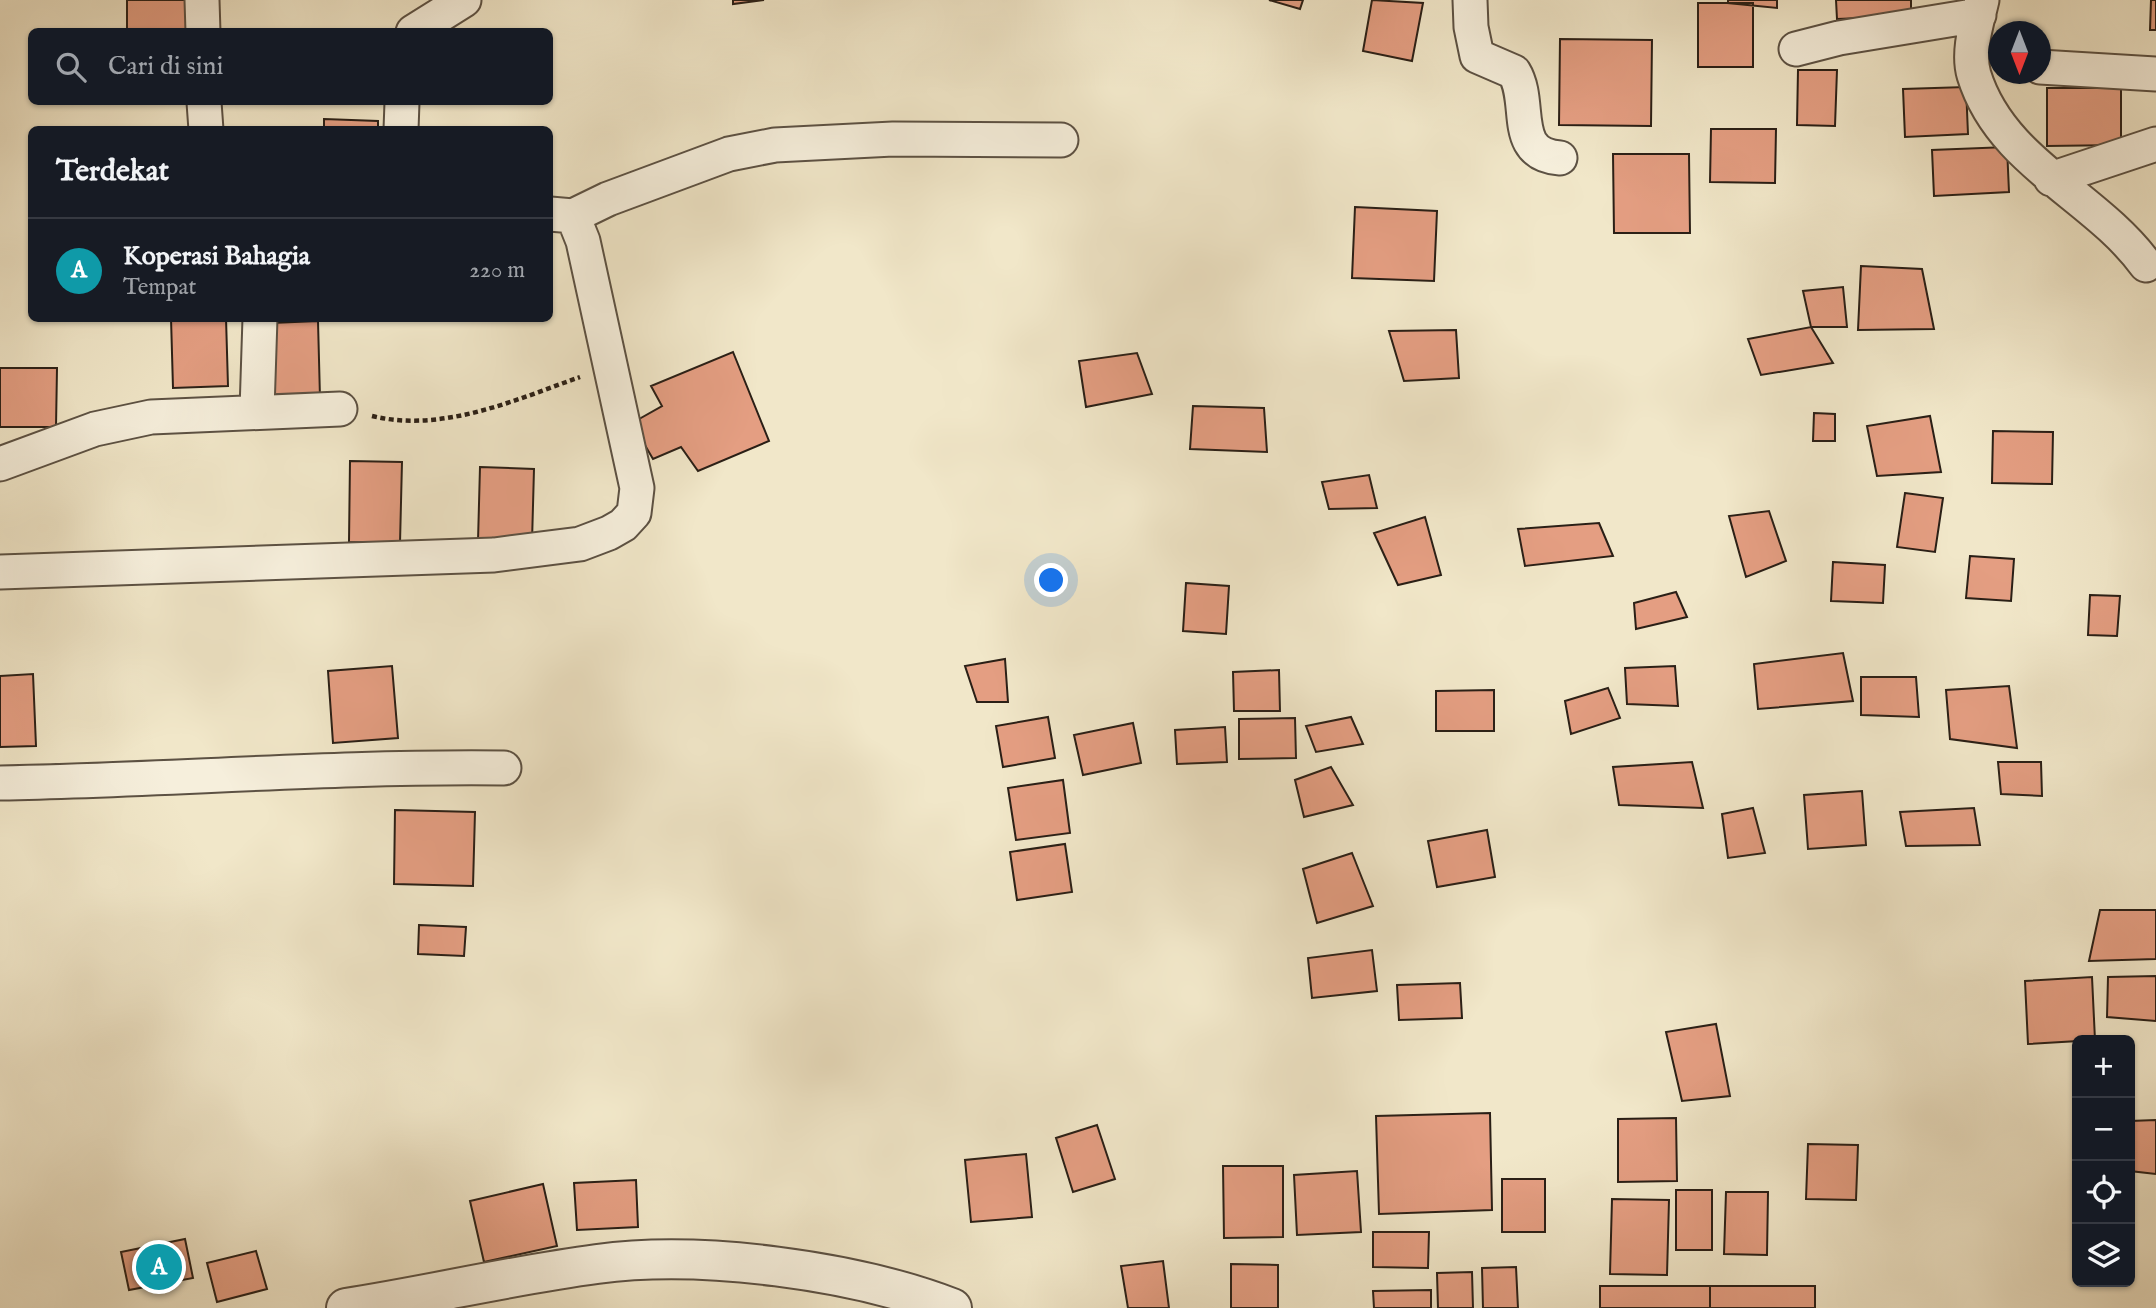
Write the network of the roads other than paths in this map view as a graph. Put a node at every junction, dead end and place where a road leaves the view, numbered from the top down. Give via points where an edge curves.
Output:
1 (202, 0) edge
2 (464, 0) edge
3 (1470, 0) edge
4 (1981, 8) edge
5 (203, 28) edge
6 (419, 28) edge
7 (1796, 49) dead end
8 (1986, 64) edge
9 (2051, 68) edge
10 (2156, 74) edge
11 (204, 105) edge
12 (402, 105) edge
13 (206, 126) edge
14 (401, 126) edge
15 (1061, 139) dead end
16 (2156, 144) edge
17 (1560, 158) dead end
18 (2051, 179) junction
19 (561, 215) edge
20 (2146, 265) dead end
21 (260, 322) edge
22 (340, 409) road end
23 (257, 410) junction
24 (0, 464) edge
25 (0, 572) edge
26 (505, 768) dead end
27 (0, 783) edge
28 (346, 1308) edge
29 (952, 1308) edge

1 - 5 street
2 - 6 street
3 - 17 street via 1477,56 1514,72 1528,139 1543,154
4 - 7 street
4 - 8 street
8 - 18 street via 1974,74 1992,112
9 - 10 street
11 - 13 street
12 - 14 street
15 - 19 street via 893,139 775,145 729,154
16 - 18 street
18 - 20 street via 2133,247
19 - 25 street via 580,229 637,488 634,513 623,525 580,544 494,555
21 - 23 street
22 - 23 street
23 - 24 street via 151,417 94,429
26 - 27 street via 375,767
28 - 29 street via 599,1264 693,1260 806,1272 900,1290

